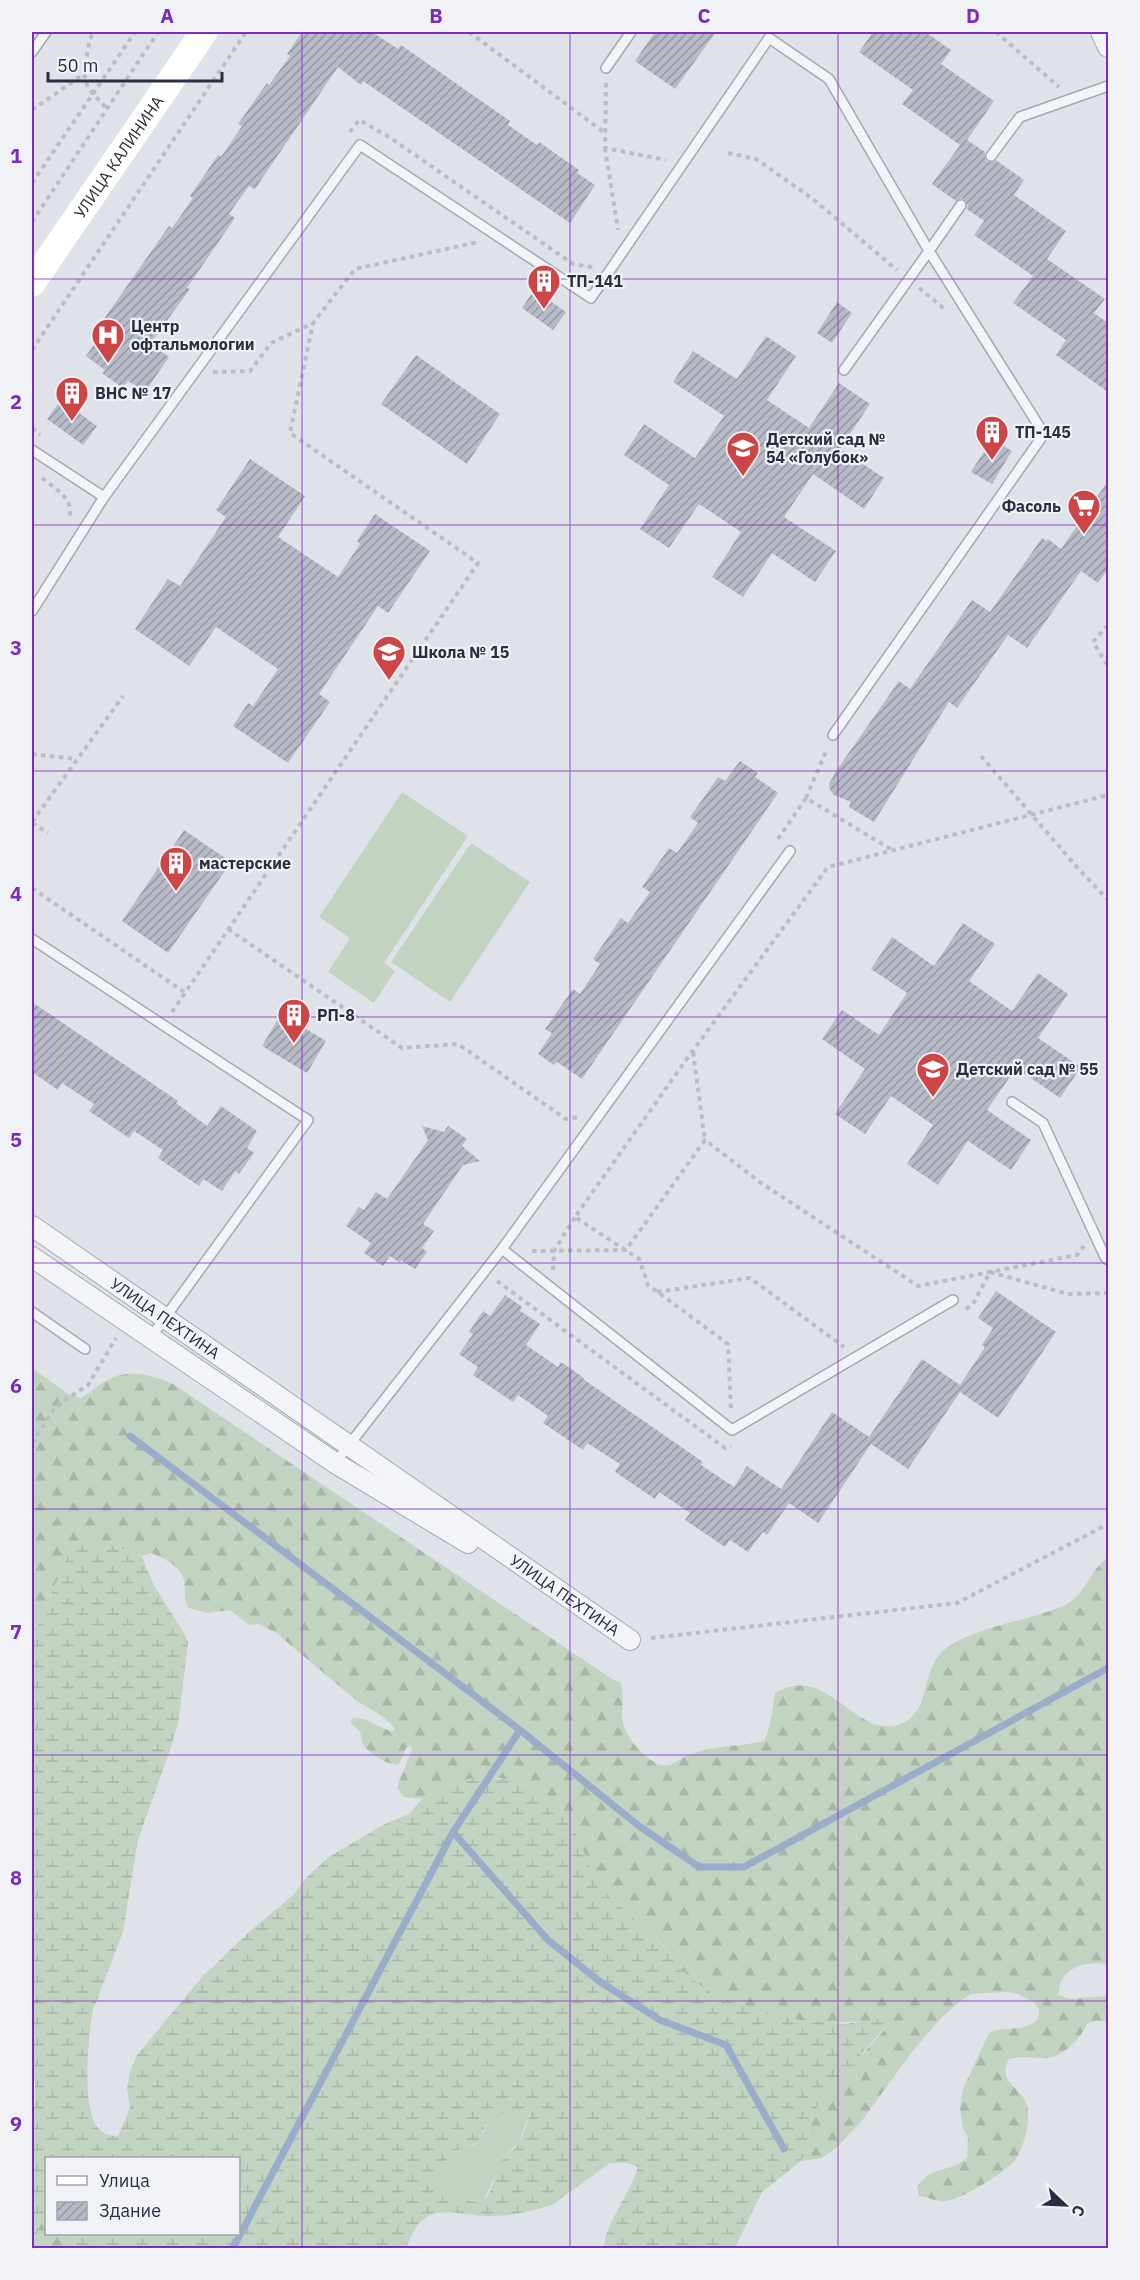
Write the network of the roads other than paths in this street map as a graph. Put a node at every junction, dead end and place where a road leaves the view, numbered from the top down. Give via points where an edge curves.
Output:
1 (46, 32) edge
2 (204, 32) edge
3 (631, 32) edge
4 (1101, 32) edge
5 (1108, 47) edge
6 (32, 52) edge
7 (606, 68) road end
8 (1108, 86) edge
9 (991, 156) dead end
10 (961, 205) dead end
11 (929, 251) junction
12 (32, 283) edge
13 (844, 370) dead end
14 (32, 450) edge
15 (104, 497) junction
16 (32, 611) edge
17 (833, 735) road end
18 (790, 851) dead end
19 (32, 939) edge
20 (1012, 1102) dead end
21 (32, 1226) edge
22 (502, 1249) junction
23 (32, 1257) edge
24 (1108, 1260) edge
25 (954, 1300) dead end
26 (32, 1312) edge
27 (165, 1318) junction
28 (151, 1337) junction
29 (85, 1348) dead end
30 (349, 1446) junction
31 (335, 1463) junction

1 - 6 lane
2 - 12 street, УЛИЦА КАЛИНИНА
3 - 7 lane
4 - 5 street
8 - 9 lane via 1020,117
10 - 11 lane
11 - 13 lane
11 - 15 lane via 829,79 769,38 591,298 360,145
11 - 17 lane via 1044,434
14 - 15 lane
15 - 16 lane
18 - 22 lane
19 - 27 lane via 308,1120
20 - 24 lane via 1043,1123
21 - 27 street, УЛИЦА ПЕХТИНА
22 - 25 lane via 732,1430
22 - 30 lane
23 - 28 street, УЛИЦА ПЕХТИНА
26 - 29 lane
27 - 28 lane
27 - 30 street, УЛИЦА ПЕХТИНА
28 - 31 street, УЛИЦА ПЕХТИНА
30 - 31 lane
30 - 31 street, УЛИЦА ПЕХТИНА via 630,1640

